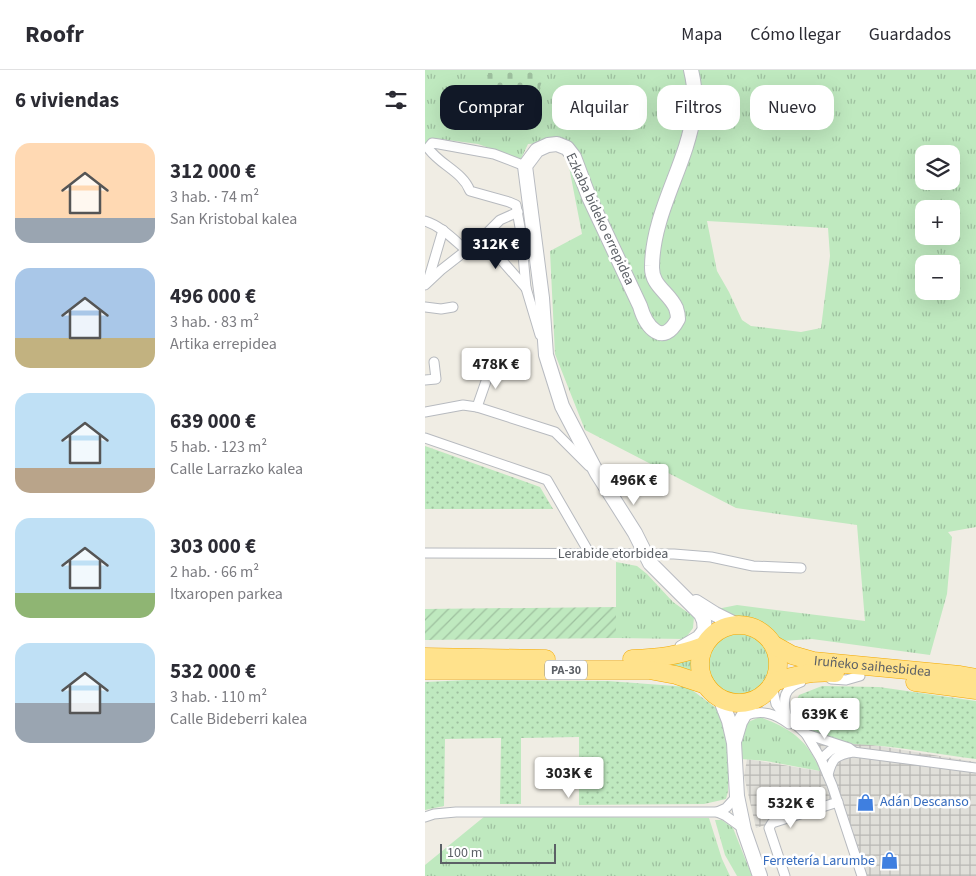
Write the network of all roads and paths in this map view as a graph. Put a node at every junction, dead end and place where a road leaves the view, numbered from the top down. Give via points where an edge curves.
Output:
1 (691, 70) edge
2 (525, 166) junction
3 (518, 212) junction
4 (425, 221) edge
5 (443, 230) junction
6 (482, 238) junction
7 (466, 250) junction
8 (427, 283) edge
9 (527, 288) junction
10 (425, 307) edge
11 (453, 307) dead end
12 (545, 347) junction
13 (434, 362) dead end
14 (492, 364) dead end
15 (425, 380) edge
16 (477, 407) junction
17 (425, 412) edge
18 (425, 438) edge
19 (597, 473) junction
20 (425, 553) edge
21 (588, 553) junction
22 (646, 554) junction
23 (801, 568) dead end
24 (674, 587) junction
25 (739, 626) junction
26 (705, 638) junction
27 (773, 645) junction
28 (425, 657) edge
29 (425, 670) edge
30 (859, 676) junction
31 (976, 678) edge
32 (773, 684) junction
33 (706, 685) junction
34 (976, 690) edge
35 (720, 698) junction
36 (752, 701) junction
37 (743, 716) junction
38 (786, 716) junction
39 (806, 734) junction
40 (734, 743) junction
41 (842, 747) junction
42 (815, 748) junction
43 (853, 752) junction
44 (821, 759) junction
45 (976, 768) edge
46 (828, 775) junction
47 (737, 796) junction
48 (837, 802) junction
49 (717, 812) junction
50 (425, 817) edge
51 (744, 830) junction
52 (760, 876) edge
53 (785, 876) edge
54 (862, 876) edge

1 - 2 street, Ezkaba bideko errepidea via 694,110 691,127 660,216 652,263 653,278 676,308 678,319 669,331 663,334 656,332 644,319 575,158 567,148 548,145 537,150
2 - 3 street via 494,154 432,143 428,148 467,183 470,191 516,205
2 - 12 street
3 - 6 street via 500,220
3 - 9 street
4 - 5 street
5 - 7 street
5 - 8 street
6 - 7 street
6 - 9 street
7 - 8 street
9 - 12 street
10 - 11 street
12 - 19 street via 562,406
13 - 15 street via 435,379
14 - 16 street
16 - 17 street via 463,405
16 - 19 street via 555,432
18 - 21 street via 547,480
19 - 22 street
20 - 21 street, Lerabide etorbidea
21 - 22 street, Lerabide etorbidea
22 - 23 street, Lerabide etorbidea via 711,557 761,567
22 - 24 street
24 - 25 street
24 - 26 street via 698,609
25 - 26 highway, PA-30 via 721,629
25 - 27 highway via 759,632
26 - 28 highway, PA-30 via 680,655 637,659
26 - 33 highway via 699,659
27 - 31 highway, Iruñeko saihesbidea via 813,661
27 - 32 highway via 778,669
29 - 33 highway, PA-30 via 649,670
30 - 32 highway, Iruñeko saihesbidea via 826,672 795,675
30 - 34 highway, Iruñeko saihesbidea
30 - 38 street via 846,680 818,678 797,683 784,698
32 - 36 highway
32 - 38 street via 776,704
33 - 35 highway, PA-30
35 - 36 highway via 730,702
35 - 40 street
36 - 37 street
37 - 40 street
37 - 42 street via 767,712 800,732
38 - 39 street
39 - 41 street
39 - 42 street
40 - 47 street
41 - 43 street
41 - 44 street via 831,750
42 - 44 street
43 - 45 street
43 - 46 street via 838,756 832,762
44 - 46 street
46 - 48 street
47 - 49 street
47 - 51 street
48 - 53 street via 772,822 769,828
48 - 54 street
49 - 50 street via 456,812
49 - 51 street
51 - 52 street

